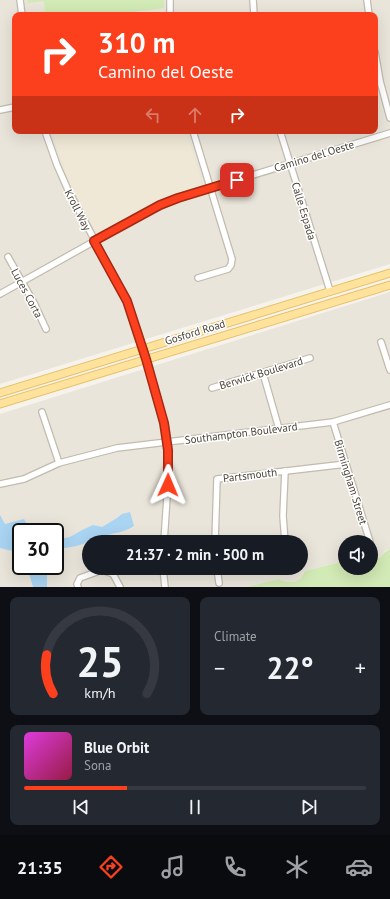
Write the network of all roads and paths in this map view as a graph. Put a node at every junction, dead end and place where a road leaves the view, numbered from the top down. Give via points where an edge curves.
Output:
1 (20, 0) edge
2 (170, 0) edge
3 (253, 0) edge
4 (367, 0) edge
5 (22, 12) edge
6 (170, 12) edge
7 (254, 12) edge
8 (369, 12) edge
9 (378, 69) edge
10 (12, 108) edge
11 (0, 110) edge
12 (390, 118) edge
13 (390, 133) edge
14 (46, 134) edge
15 (194, 134) edge
16 (281, 134) edge
17 (290, 164) junction
18 (210, 188) junction
19 (94, 241) junction
20 (8, 257) dead end
21 (390, 273) edge
22 (198, 278) dead end
23 (22, 281) junction
24 (390, 284) edge
25 (330, 291) junction
26 (0, 294) edge
27 (46, 329) dead end
28 (381, 342) dead end
29 (143, 348) junction
30 (310, 358) dead end
31 (146, 359) junction
32 (390, 370) edge
33 (263, 373) junction
34 (212, 388) dead end
35 (0, 393) edge
36 (0, 404) edge
37 (390, 405) edge
38 (42, 412) dead end
39 (333, 422) junction
40 (279, 429) junction
41 (167, 442) junction
42 (59, 463) junction
43 (346, 464) junction
44 (285, 471) junction
45 (0, 484) edge
46 (164, 535) edge
47 (215, 535) edge
48 (284, 535) edge
49 (368, 535) edge
50 (88, 575) edge
51 (114, 575) edge
52 (164, 575) edge
53 (218, 575) edge
54 (219, 583) dead end
55 (78, 587) edge
56 (120, 587) edge
57 (165, 587) edge

1 - 5 street
2 - 6 street
3 - 7 street
4 - 8 street
9 - 12 street
10 - 11 street
13 - 17 street, Camino del Oeste
14 - 19 street, Kroll Way via 68,190
15 - 18 street
16 - 17 street, Calle Espada
17 - 18 street, Camino del Oeste
17 - 25 street, Calle Espada
18 - 19 street, Camino del Oeste via 160,205
18 - 22 street via 232,259 228,269
19 - 23 street, Camino del Oeste
19 - 29 street, Kroll Way via 127,301
20 - 23 street, Luces Corta
21 - 25 main road, Gosford Road
23 - 26 street, Camino del Oeste
23 - 27 street, Luces Corta
24 - 31 main road, Gosford Road
25 - 29 main road, Gosford Road
28 - 32 street
29 - 31 street, Kroll Way
29 - 35 main road, Gosford Road
30 - 33 street, Berwick Boulevard
31 - 36 main road, Gosford Road
31 - 41 street, Kroll Way via 160,406
33 - 34 street, Berwick Boulevard
33 - 40 street
37 - 39 street, Southampton Boulevard
38 - 42 street
39 - 40 street, Southampton Boulevard
39 - 43 street, Birmingham Street
40 - 41 street, Southampton Boulevard
41 - 42 street, Southampton Boulevard via 117,448
41 - 46 street, Kroll Way via 168,485
42 - 45 street, Southampton Boulevard via 24,479
43 - 44 street, Partsmouth
43 - 49 street, Birmingham Street
44 - 47 street, Partsmouth via 217,479
44 - 48 street
50 - 55 street via 80,578
51 - 56 street
52 - 57 street
53 - 54 street

